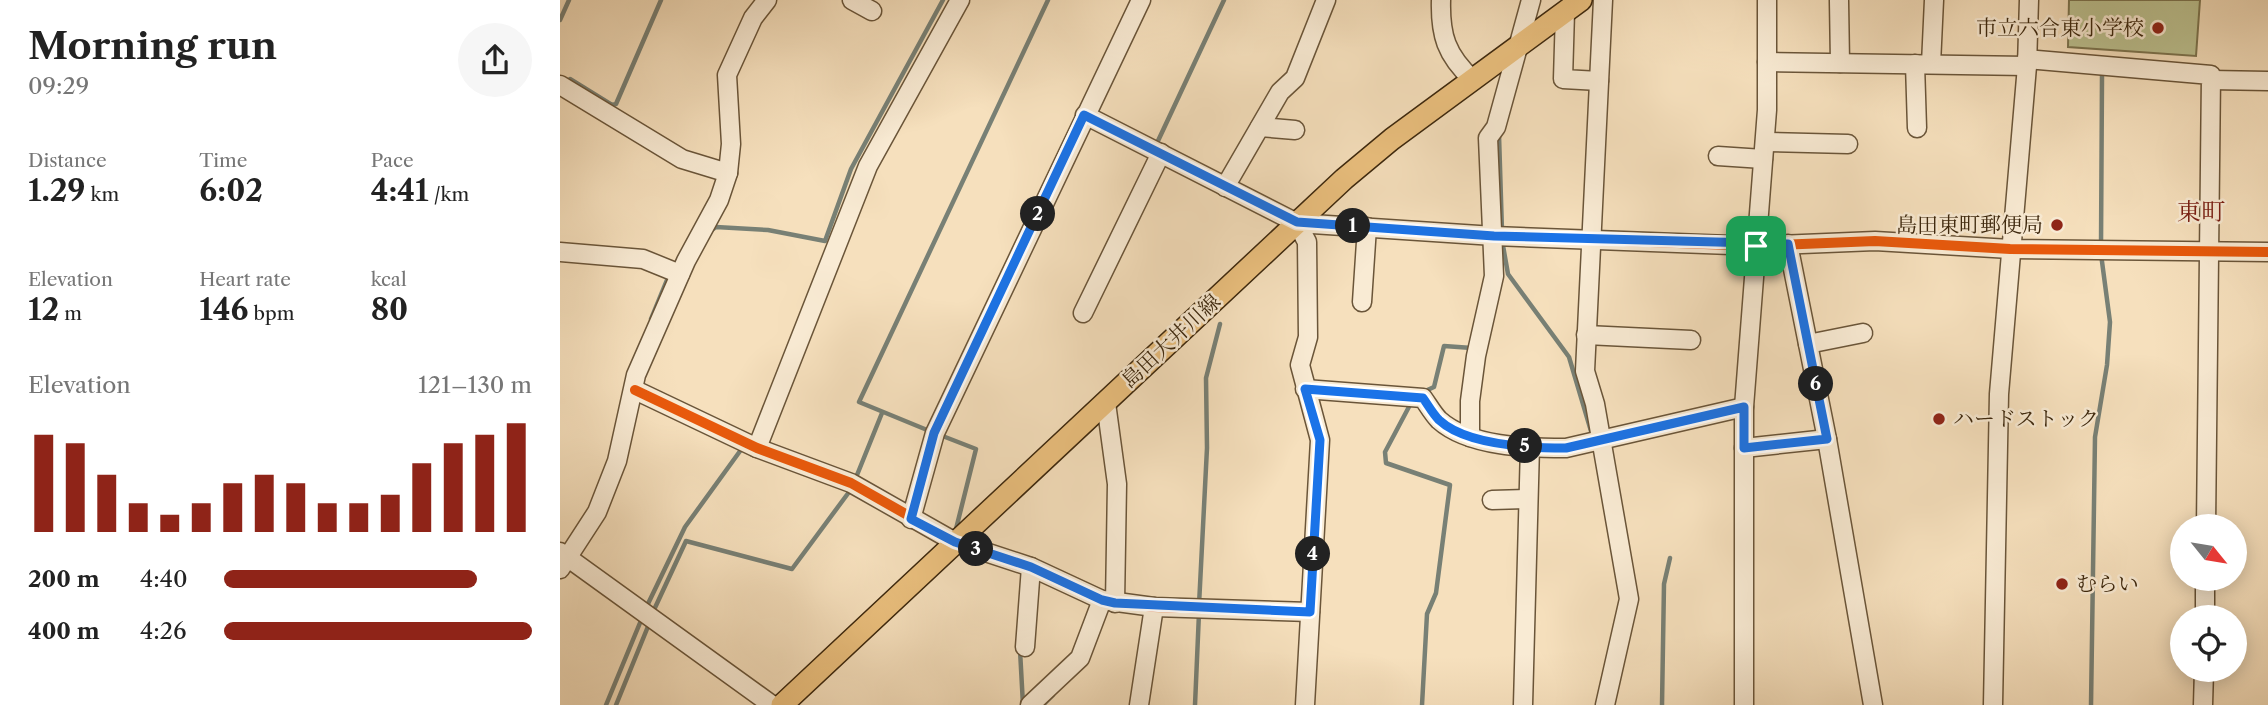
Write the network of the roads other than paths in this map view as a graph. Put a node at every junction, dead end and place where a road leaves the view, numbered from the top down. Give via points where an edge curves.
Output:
1 (767, 0) edge
2 (852, 0) edge
3 (960, 0) edge
4 (1141, 0) edge
5 (1326, 0) edge
6 (1441, 0) edge
7 (1531, 0) edge
8 (1603, 0) edge
9 (1767, 0) edge
10 (1934, 0) edge
11 (2029, 0) edge
12 (1839, 1) edge
13 (1573, 6) edge
14 (872, 11) dead end
15 (1517, 47) junction
16 (1767, 62) junction
17 (1840, 63) junction
18 (2027, 63) junction
19 (1923, 64) junction
20 (1473, 79) junction
21 (2211, 80) junction
22 (1599, 81) junction
23 (2268, 81) edge
24 (560, 85) edge
25 (1084, 115) junction
26 (1259, 127) junction
27 (1917, 128) dead end
28 (1295, 130) dead end
29 (1848, 144) dead end
30 (1764, 150) junction
31 (1161, 153) junction
32 (1718, 156) dead end
33 (728, 173) junction
34 (1225, 187) junction
35 (1297, 222) junction
36 (1367, 227) junction
37 (1494, 236) junction
38 (1590, 239) junction
39 (1788, 244) junction
40 (1756, 246) junction
41 (2010, 249) junction
42 (2211, 249) junction
43 (560, 252) edge
44 (2268, 252) edge
45 (680, 274) junction
46 (1362, 302) dead end
47 (1083, 313) dead end
48 (1863, 333) dead end
49 (1587, 335) junction
50 (1691, 340) dead end
51 (1808, 344) junction
52 (1305, 389) junction
53 (635, 390) junction
54 (1106, 403) junction
55 (1744, 407) junction
56 (1470, 437) junction
57 (1602, 438) junction
58 (1827, 439) junction
59 (1530, 446) junction
60 (757, 448) junction
61 (1744, 448) junction
62 (1527, 499) junction
63 (1492, 500) dead end
64 (2206, 514) edge
65 (911, 519) junction
66 (955, 542) junction
67 (563, 559) edge
68 (1031, 567) junction
69 (1109, 602) junction
70 (1154, 607) junction
71 (1310, 612) junction
72 (1025, 647) dead end
73 (2204, 682) edge
74 (772, 705) edge
75 (782, 705) edge
76 (1030, 705) edge
77 (1139, 705) edge
78 (1305, 705) edge
79 (1523, 705) edge
80 (1605, 705) edge
81 (1744, 705) edge
82 (1873, 705) edge
83 (1993, 705) edge
84 (2203, 705) edge

1 - 33 street via 753,18 727,75
2 - 14 street
3 - 60 street via 868,166
4 - 25 street
5 - 26 street via 1295,78 1280,92
6 - 20 street via 1440,29 1455,64
7 - 15 street
8 - 22 street
9 - 16 street
10 - 19 street
11 - 18 street
12 - 17 street
13 - 15 main road, 島田大井川線
13 - 22 street via 1563,79
15 - 20 main road, 島田大井川線
15 - 37 street via 1496,128 1488,138
16 - 17 street
16 - 30 street
17 - 19 street
18 - 19 street
18 - 21 street via 2211,75
18 - 41 street
19 - 27 street
20 - 35 main road, 島田大井川線 via 1392,139
21 - 23 street
21 - 42 street
22 - 38 street
24 - 33 street via 682,159
25 - 31 street
25 - 65 street via 934,433
26 - 28 street
26 - 34 street
29 - 30 street
30 - 32 street
30 - 40 street
31 - 34 street
31 - 47 street
33 - 45 street
34 - 35 street
35 - 36 street
35 - 52 street via 1307,242 1308,337 1300,365
35 - 54 main road, 島田大井川線
36 - 37 street
36 - 46 street
37 - 38 street
37 - 56 street via 1494,276 1476,356
38 - 40 street
38 - 49 street
39 - 40 street
39 - 41 street via 1875,241
39 - 51 street
40 - 55 street
41 - 42 street
41 - 83 street via 1999,394
42 - 44 street
42 - 64 street
43 - 45 street via 643,259
45 - 53 street via 635,375
48 - 51 street
49 - 50 street
49 - 57 street via 1585,371
51 - 58 street
52 - 56 street via 1423,398 1439,421
52 - 71 street via 1320,440
53 - 60 street
53 - 67 street via 617,461 597,513
54 - 66 main road, 島田大井川線
54 - 69 street via 1117,484
55 - 57 street
55 - 61 street
56 - 59 street
57 - 59 street via 1566,448
57 - 80 street via 1629,599
58 - 61 street
58 - 82 street
59 - 62 street
60 - 65 street via 851,483
61 - 81 street
62 - 63 street
62 - 79 street
65 - 66 street
66 - 68 street
66 - 75 main road, 島田大井川線
67 - 74 street
68 - 69 street
68 - 72 street
69 - 70 street
69 - 76 street via 1080,658
70 - 71 street
70 - 77 street
71 - 78 street
73 - 84 street

